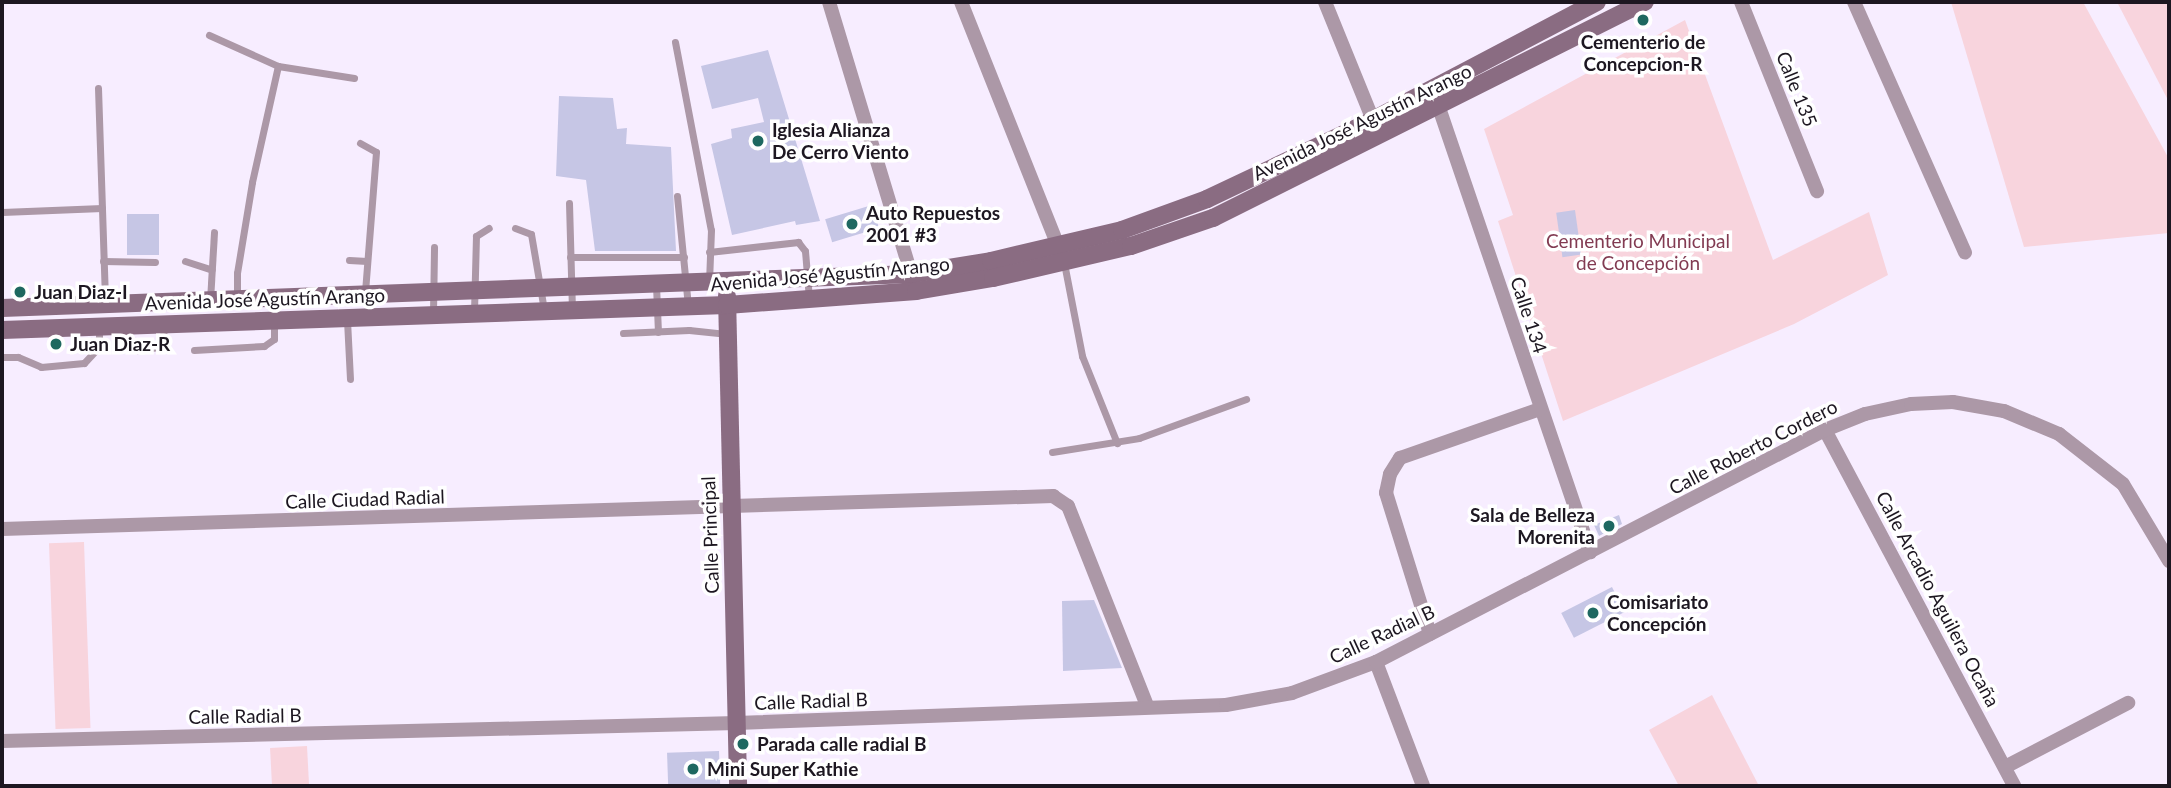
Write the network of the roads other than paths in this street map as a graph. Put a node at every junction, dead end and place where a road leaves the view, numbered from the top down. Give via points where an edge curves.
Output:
1 (829, 2) edge
2 (961, 2) edge
3 (1325, 2) edge
4 (1597, 2) edge
5 (1644, 2) edge
6 (1741, 2) edge
7 (1854, 2) edge
8 (209, 35) dead end
9 (675, 42) dead end
10 (278, 66) junction
11 (354, 78) dead end
12 (98, 88) dead end
13 (1434, 89) junction
14 (1438, 109) junction
15 (1373, 120) junction
16 (360, 143) dead end
17 (1817, 191) dead end
18 (677, 197) dead end
19 (569, 203) dead end
20 (102, 208) junction
21 (2, 212) edge
22 (489, 228) dead end
23 (515, 228) dead end
24 (214, 232) dead end
25 (434, 247) dead end
26 (709, 252) junction
27 (1965, 253) dead end
28 (1061, 254) junction
29 (570, 257) junction
30 (684, 257) junction
31 (349, 260) dead end
32 (103, 261) junction
33 (185, 261) dead end
34 (367, 261) junction
35 (155, 262) dead end
36 (212, 270) junction
37 (807, 278) junction
38 (717, 282) junction
39 (914, 282) junction
40 (687, 283) junction
41 (656, 284) junction
42 (571, 287) junction
43 (540, 289) junction
44 (475, 290) junction
45 (433, 292) junction
46 (365, 295) junction
47 (237, 299) junction
48 (809, 299) junction
49 (211, 300) junction
50 (105, 305) junction
51 (727, 305) junction
52 (688, 306) junction
53 (657, 307) junction
54 (2, 308) edge
55 (572, 310) junction
56 (544, 311) junction
57 (474, 313) junction
58 (433, 315) junction
59 (347, 317) junction
60 (274, 320) junction
61 (163, 324) junction
62 (128, 325) junction
63 (99, 326) junction
64 (2, 330) edge
65 (658, 332) junction
66 (623, 333) dead end
67 (727, 334) junction
68 (194, 351) dead end
69 (2, 357) edge
70 (350, 379) dead end
71 (1246, 399) dead end
72 (1540, 409) junction
73 (1825, 430) junction
74 (1117, 443) junction
75 (1052, 453) dead end
76 (729, 507) junction
77 (2, 529) edge
78 (1590, 552) junction
79 (2169, 561) edge
80 (1430, 634) junction
81 (1376, 662) junction
82 (2128, 703) dead end
83 (1147, 706) junction
84 (737, 723) junction
85 (2, 741) edge
86 (2005, 767) junction
87 (738, 786) edge
88 (1423, 786) edge
89 (2014, 786) edge

1 - 39 street
2 - 28 street
3 - 15 street
4 - 13 main road, Avenida José Agustín Arango
5 - 14 main road, Avenida José Agustín Arango
6 - 17 street, Calle 135
7 - 27 street
8 - 10 lane
9 - 26 lane via 711,230
10 - 11 lane
10 - 47 lane via 250,196
12 - 20 lane
13 - 14 street, Calle 134
13 - 15 main road, Avenida José Agustín Arango
14 - 28 main road, Avenida José Agustín Arango via 1213,218 1131,246
14 - 72 street, Calle 134
15 - 28 main road, Avenida José Agustín Arango via 1207,199
16 - 34 lane via 376,152
18 - 30 lane
19 - 29 lane
20 - 21 lane
20 - 32 lane
22 - 44 lane via 475,236
23 - 43 lane via 531,234
24 - 36 lane
25 - 45 lane
26 - 37 lane via 793,240 806,251
26 - 38 lane
28 - 39 main road, Avenida José Agustín Arango
28 - 74 lane via 1082,356
29 - 30 lane
29 - 42 lane
30 - 40 lane
31 - 34 lane
32 - 35 lane
32 - 50 lane
33 - 36 lane
34 - 46 lane
36 - 49 lane
37 - 38 main road, Avenida José Agustín Arango
37 - 39 main road, Avenida José Agustín Arango
37 - 48 lane
38 - 40 main road, Avenida José Agustín Arango
38 - 51 main road, Calle Principal
39 - 48 main road, Avenida José Agustín Arango
40 - 41 main road, Avenida José Agustín Arango
40 - 52 lane
41 - 42 main road, Avenida José Agustín Arango
41 - 53 lane
42 - 43 main road, Avenida José Agustín Arango
42 - 55 lane
43 - 44 main road, Avenida José Agustín Arango
43 - 56 lane
44 - 45 main road, Avenida José Agustín Arango
44 - 57 lane
45 - 46 main road, Avenida José Agustín Arango
45 - 58 lane
46 - 47 main road, Avenida José Agustín Arango
47 - 49 main road, Avenida José Agustín Arango
48 - 51 main road, Avenida José Agustín Arango
49 - 50 main road, Avenida José Agustín Arango
50 - 54 main road, Avenida José Agustín Arango
51 - 52 main road, Avenida José Agustín Arango
51 - 67 main road, Calle Principal
52 - 53 main road, Avenida José Agustín Arango
53 - 55 main road, Avenida José Agustín Arango
53 - 65 lane
55 - 56 main road, Avenida José Agustín Arango
56 - 57 main road, Avenida José Agustín Arango
57 - 58 main road, Avenida José Agustín Arango
58 - 59 main road, Avenida José Agustín Arango
59 - 60 main road, Avenida José Agustín Arango
59 - 70 lane
60 - 61 main road, Avenida José Agustín Arango
60 - 68 lane via 274,339 268,345
61 - 62 main road, Avenida José Agustín Arango
61 - 62 lane via 163,347 137,350 130,346
62 - 63 main road, Avenida José Agustín Arango
63 - 64 main road, Avenida José Agustín Arango
63 - 69 lane via 99,347 84,363 41,367 18,357
65 - 66 lane
65 - 67 lane
67 - 76 main road, Calle Principal
71 - 74 lane
72 - 78 street, Calle 134
72 - 80 street via 1400,458 1390,474 1386,493
73 - 78 street, Calle Roberto Cordero
73 - 79 street, Calle Roberto Cordero via 1865,414 1911,404 1953,402 2004,411 2059,434 2123,484
73 - 86 street, Calle Arcadio Aguilera Ocaña
74 - 75 lane
76 - 77 street, Calle Ciudad Radial
76 - 83 street, Calle Ciudad Radial via 990,497 1062,499
76 - 84 main road, Calle Principal
78 - 80 street, Calle Radial B
80 - 81 street, Calle Radial B
81 - 83 street, Calle Radial B via 1292,693 1226,705
81 - 88 street
82 - 86 street
83 - 84 street, Calle Radial B
84 - 85 street, Calle Radial B
84 - 87 main road, Calle Principal
86 - 89 street, Calle Arcadio Aguilera Ocaña

